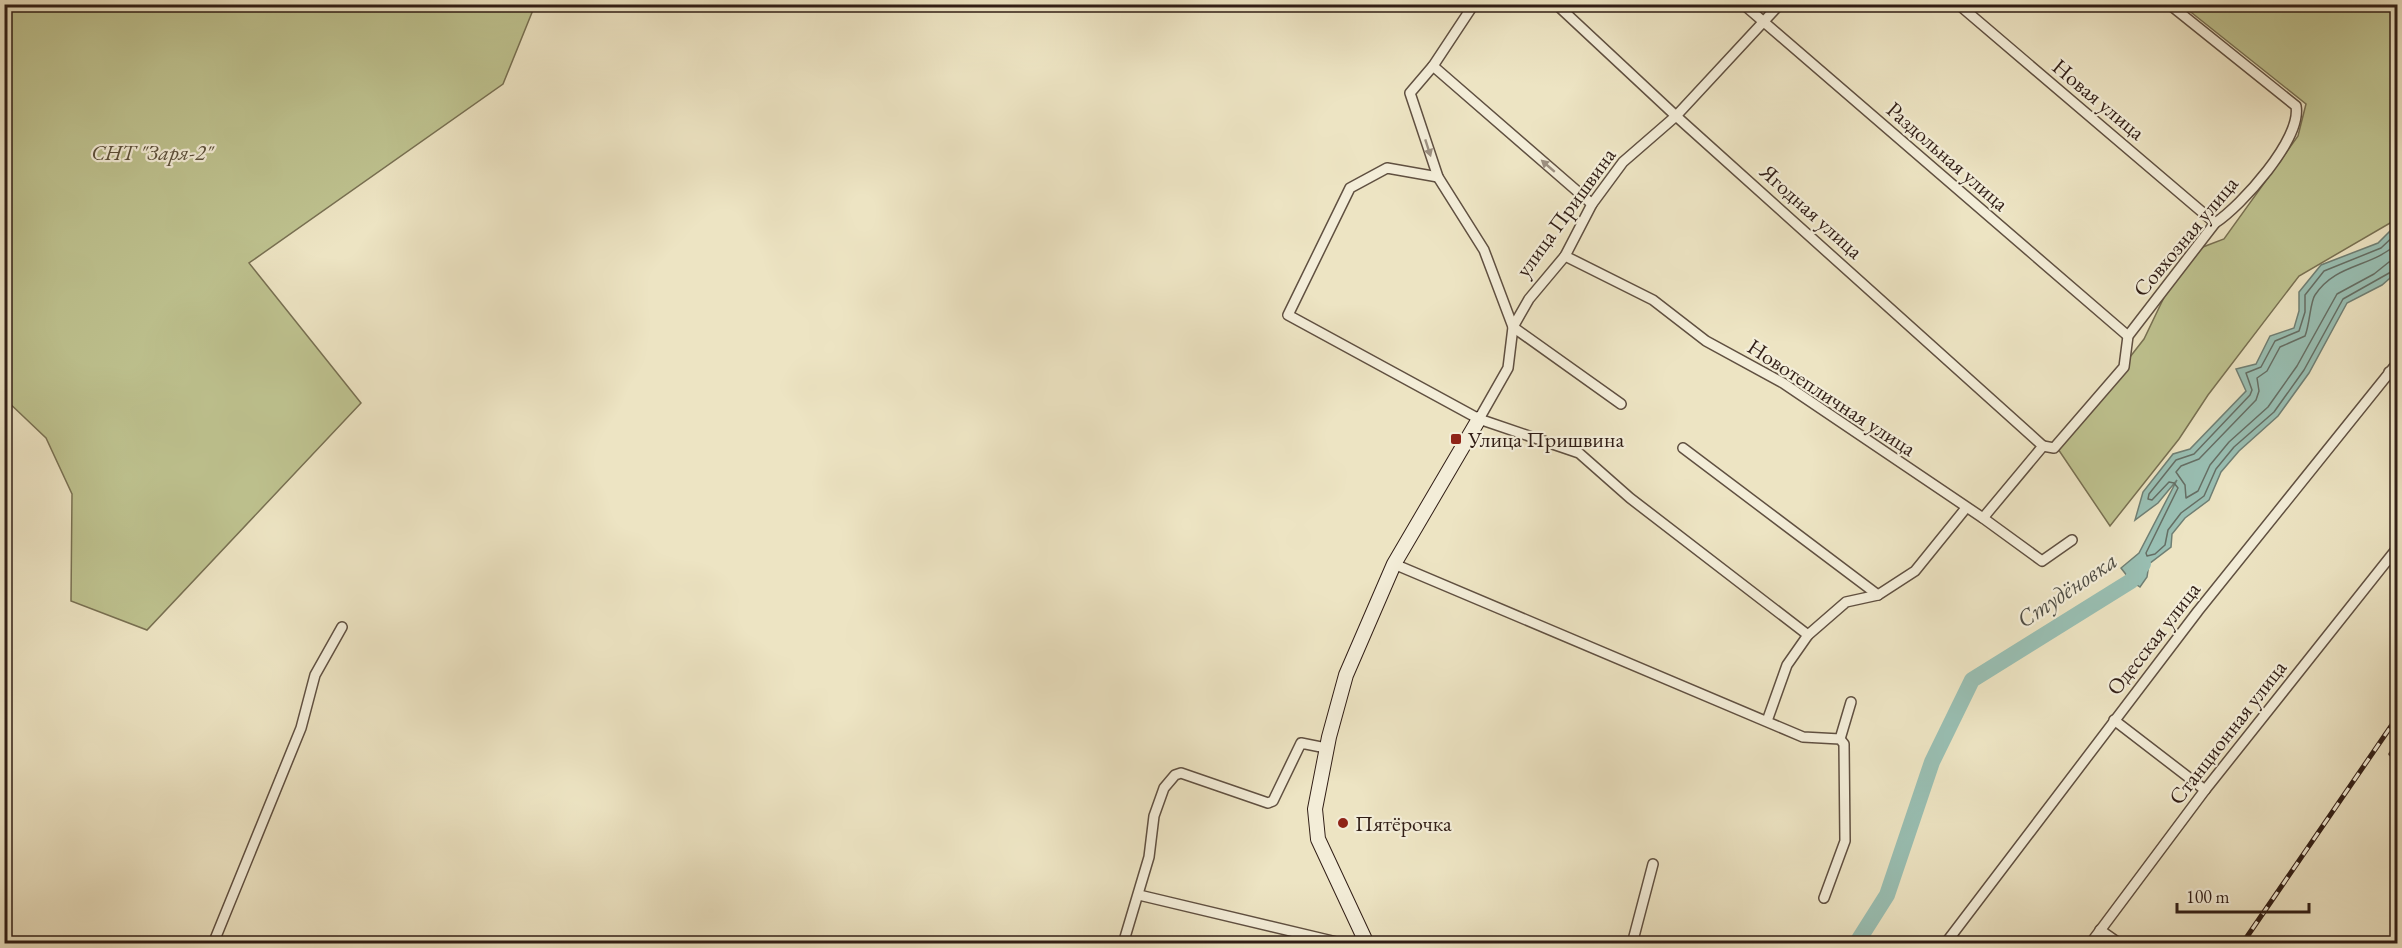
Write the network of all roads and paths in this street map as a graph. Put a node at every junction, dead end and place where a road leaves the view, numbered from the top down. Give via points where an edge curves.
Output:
1 (1474, 4) edge
2 (1556, 4) edge
3 (1743, 4) edge
4 (1780, 4) edge
5 (1958, 4) edge
6 (2169, 4) edge
7 (1764, 23) junction
8 (1433, 66) junction
9 (1676, 116) junction
10 (1438, 177) junction
11 (1592, 204) junction
12 (2215, 223) junction
13 (1565, 256) junction
14 (1514, 327) junction
15 (2128, 336) junction
16 (2397, 362) edge
17 (2388, 372) junction
18 (2397, 382) edge
19 (1621, 404) dead end
20 (1479, 419) junction
21 (2043, 446) junction
22 (1683, 448) dead end
23 (1966, 508) junction
24 (1983, 518) junction
25 (2072, 540) dead end
26 (2397, 547) edge
27 (1394, 564) junction
28 (1878, 595) junction
29 (342, 627) dead end
30 (1808, 635) junction
31 (1851, 702) dead end
32 (2114, 720) junction
33 (1767, 721) junction
34 (1840, 739) junction
35 (1326, 748) junction
36 (2205, 790) junction
37 (1653, 864) dead end
38 (1139, 895) junction
39 (1824, 898) dead end
40 (2100, 930) junction
41 (213, 944) edge
42 (1123, 944) edge
43 (1345, 944) edge
44 (1367, 944) edge
45 (1632, 944) edge
46 (1945, 944) edge
47 (2090, 944) edge
48 (2120, 944) edge

1 - 8 street
2 - 9 street, Ягодная улица
3 - 7 street, Раздольная улица
4 - 7 street, улица Пришвина
5 - 12 street, Новая улица
6 - 12 street, Совхозная улица via 2296,106 2298,117 2291,135 2233,211
7 - 9 street, улица Пришвина
7 - 15 street, Раздольная улица
8 -> 10 street via 1410,93
11 -> 8 street
9 - 11 street, улица Пришвина via 1623,162
9 - 21 street, Ягодная улица
10 - 14 street via 1484,250
10 - 20 street via 1388,168 1350,188 1288,315
11 - 13 street, улица Пришвина
12 - 15 street, Совхозная улица
13 - 14 street, улица Пришвина via 1529,299
13 - 23 street, Новотепличная улица via 1653,300 1706,341 1783,383
14 - 19 street
14 - 20 street, улица Пришвина via 1508,368
15 - 21 street via 2124,367 2054,448
16 - 17 street, Одесская улица
17 - 18 street
17 - 32 street, Одесская улица
20 - 27 street, улица Пришвина
20 - 30 street via 1579,453 1630,498
21 - 24 street
22 - 28 street
23 - 24 street, Новотепличная улица
23 - 28 street via 1916,571
24 - 25 street, Новотепличная улица via 2042,561
26 - 36 street, Станционная улица
27 - 33 street
27 - 35 street, улица Пришвина via 1346,675
28 - 30 street via 1846,602
29 - 41 street via 315,675 301,728
30 - 33 street via 1787,665
31 - 34 street
32 - 36 street
32 - 46 street, Одесская улица
33 - 34 street via 1803,737
34 - 39 street via 1844,744 1845,840
35 - 38 street via 1301,743 1274,801 1268,803 1181,773 1175,776 1164,789 1154,816
35 - 44 street, улица Пришвина via 1315,809 1318,838
36 - 40 street, Станционная улица
37 - 45 street
38 - 42 street
38 - 43 street
40 - 47 street, Станционная улица
40 - 48 street

